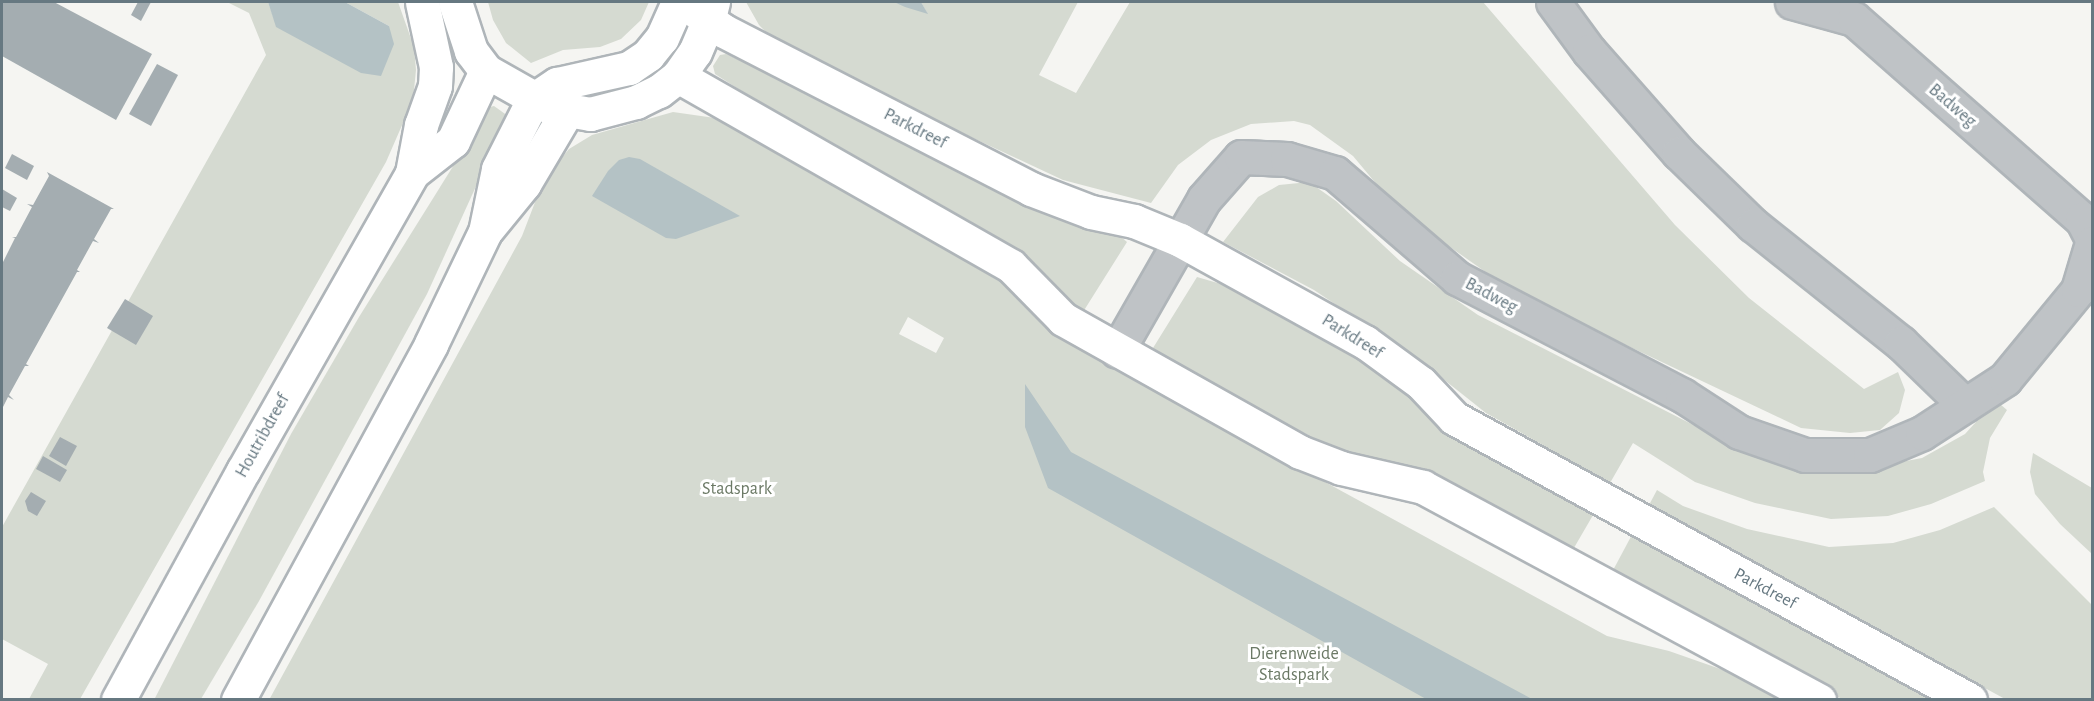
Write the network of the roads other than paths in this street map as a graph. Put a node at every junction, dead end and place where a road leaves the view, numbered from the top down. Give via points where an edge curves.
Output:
1 (422, 2) edge
2 (455, 2) edge
3 (678, 2) edge
4 (683, 2) edge
5 (1553, 2) edge
6 (1792, 2) edge
7 (711, 12) edge
8 (486, 71) junction
9 (678, 76) junction
10 (533, 100) junction
11 (567, 111) junction
12 (412, 174) junction
13 (485, 232) junction
14 (1180, 240) junction
15 (2092, 241) edge
16 (1117, 351) junction
17 (1965, 405) junction
18 (118, 699) edge
19 (238, 699) edge
20 (1819, 699) edge
21 (1970, 699) edge

1 - 12 street, Houtribdreef via 436,67 435,86 420,125
2 - 8 street via 471,51
3 - 10 street via 662,38 648,55 629,68 557,84
4 - 7 street, Parkdreef
5 - 17 street via 1589,51 1696,169 1753,225 1901,343
6 - 15 street, Badweg via 1854,20 2082,219
7 - 9 street via 695,52
7 - 14 street, Parkdreef via 1031,189 1090,212 1134,221
8 - 10 street
8 - 12 street, Houtribdreef via 453,141
9 - 11 street via 636,102 590,114
9 - 16 street via 1011,266 1063,319
10 - 11 street
10 - 13 street via 498,169
11 - 13 street via 524,184
12 - 18 street, Houtribdreef
13 - 19 street via 431,344
14 - 16 street, Badweg
14 - 17 street, Badweg via 1204,199 1241,157 1287,159 1335,173 1456,278 1682,395 1739,432 1805,455 1870,455 1922,433
14 - 21 street, Parkdreef via 1365,342 1421,383 1454,418
15 - 17 street, Badweg via 2078,290 2005,379
16 - 20 street via 1300,452 1341,468 1423,487

